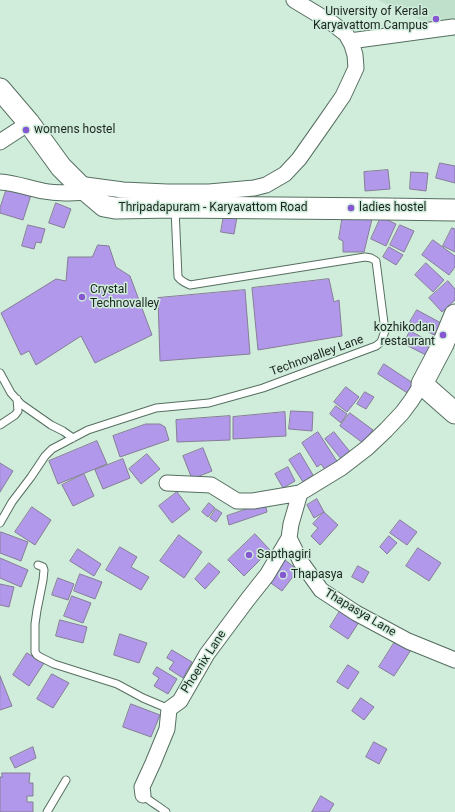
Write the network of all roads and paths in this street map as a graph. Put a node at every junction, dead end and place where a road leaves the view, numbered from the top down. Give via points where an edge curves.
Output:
1 (294, 0) edge
2 (453, 27) dead end
3 (350, 41) junction
4 (0, 89) edge
5 (29, 123) junction
6 (0, 142) edge
7 (0, 182) edge
8 (82, 188) junction
9 (175, 207) junction
10 (455, 210) edge
11 (455, 315) edge
12 (0, 373) edge
13 (422, 384) junction
14 (16, 399) junction
15 (455, 413) edge
16 (0, 425) edge
17 (73, 438) junction
18 (166, 483) dead end
19 (300, 493) junction
20 (0, 523) edge
21 (289, 538) junction
22 (38, 565) dead end
23 (455, 660) edge
24 (169, 709) junction
25 (66, 780) dead end
26 (143, 795) joint
27 (47, 812) edge
28 (166, 812) edge

1 - 3 street via 332,22
2 - 3 street
3 - 8 street via 356,68 343,96 299,159 285,174 266,185 209,192
4 - 5 main road, Thripadapuram - Karyavattom Road
5 - 6 street
5 - 8 main road, Thripadapuram - Karyavattom Road via 61,167
7 - 8 street via 64,194
8 - 9 main road, Thripadapuram - Karyavattom Road via 104,206
9 - 10 main road, Thripadapuram - Karyavattom Road
9 - 17 lane, Technovalley Lane via 178,277 190,285 365,257 376,261 386,331 384,336 376,346 263,388 209,403 156,408 94,428
11 - 13 main road
12 - 14 lane
13 - 15 main road
13 - 19 street via 402,413 367,448 341,468
14 - 16 lane via 18,411
14 - 17 lane
17 - 20 lane, Technovalley Lane via 52,449 45,456
18 - 19 street via 212,485 237,501 253,501
19 - 21 street
21 - 23 street, Thapasya Lane via 301,562 321,590 356,613 408,641
21 - 24 street, Phoenix Lane via 267,575 207,654 180,701
22 - 24 lane via 44,570 35,629 37,655 54,664 117,684
24 - 26 street via 167,730 142,787
25 - 27 lane
26 - 28 lane

